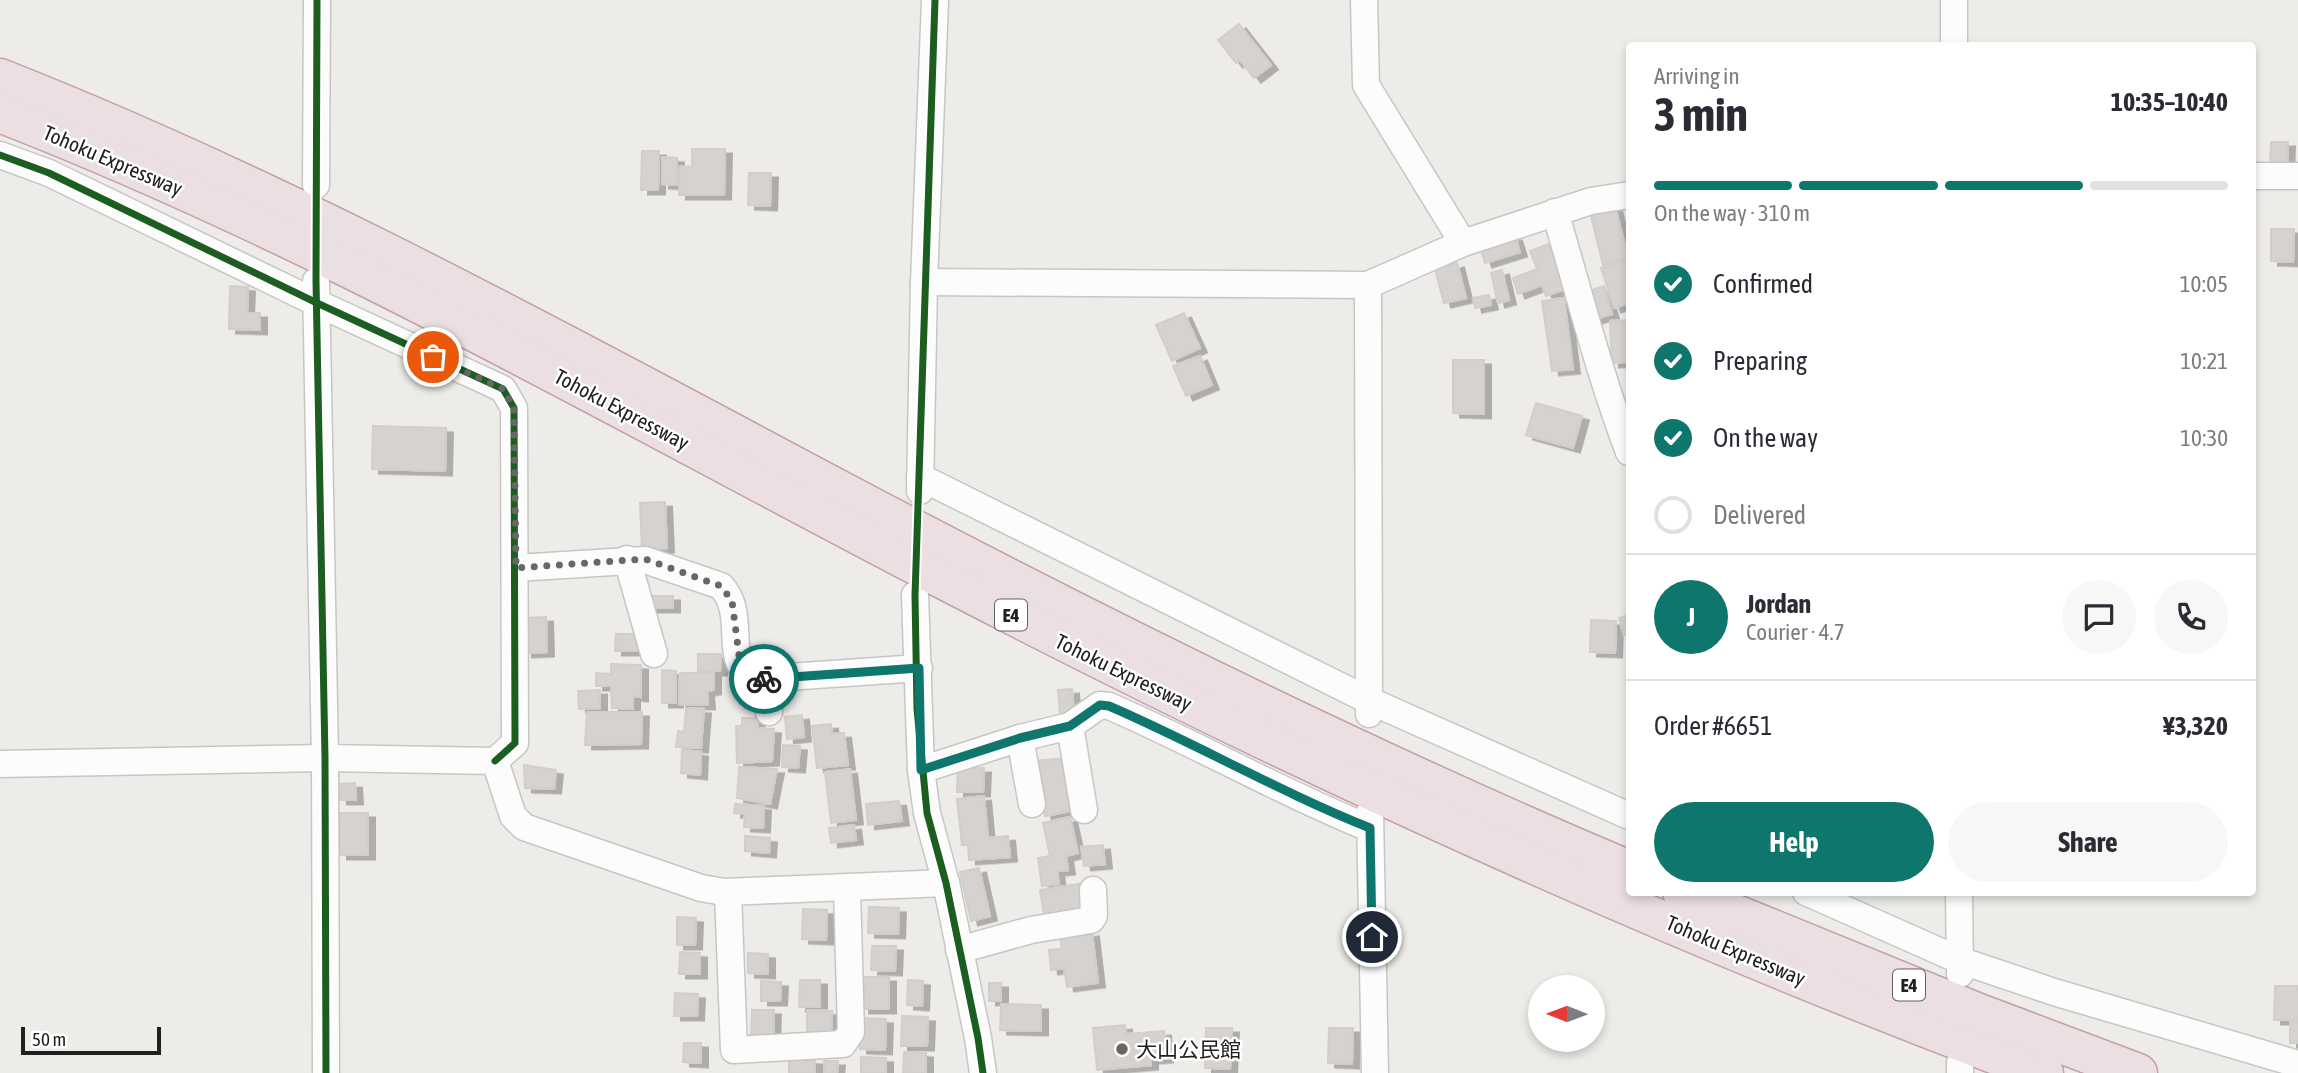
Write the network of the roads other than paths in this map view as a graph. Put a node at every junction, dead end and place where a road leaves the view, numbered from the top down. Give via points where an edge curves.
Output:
1 (317, 0) edge
2 (935, 0) edge
3 (1364, 0) edge
4 (1954, 0) edge
5 (1954, 42) edge
6 (0, 78) edge
7 (0, 113) edge
8 (0, 155) edge
9 (2256, 176) edge
10 (2298, 176) edge
11 (316, 184) dead end
12 (1626, 195) edge
13 (1555, 212) junction
14 (1463, 243) junction
15 (924, 282) junction
16 (1368, 285) junction
17 (317, 292) junction
18 (1626, 444) edge
19 (627, 559) junction
20 (516, 568) junction
21 (915, 595) dead end
22 (654, 654) dead end
23 (919, 668) junction
24 (766, 679) junction
25 (1369, 709) junction
26 (769, 712) dead end
27 (1070, 726) junction
28 (1020, 738) junction
29 (324, 758) junction
30 (495, 761) junction
31 (0, 764) edge
32 (921, 770) junction
33 (1032, 804) dead end
34 (1084, 810) dead end
35 (1626, 815) edge
36 (1626, 869) edge
37 (946, 884) junction
38 (847, 888) junction
39 (1093, 890) dead end
40 (728, 892) junction
41 (1692, 896) edge
42 (1814, 896) edge
43 (1959, 896) edge
44 (959, 950) junction
45 (1959, 968) junction
46 (2298, 1064) edge
47 (326, 1073) edge
48 (982, 1073) edge
49 (1375, 1073) edge
50 (2043, 1073) edge
51 (2138, 1073) edge

1 - 11 street
2 - 15 street
3 - 14 street via 1366,85
4 - 5 street
6 - 36 highway, Tohoku Expressway / E4 via 280,198 416,264 1165,657 1521,825
7 - 50 highway, Tohoku Expressway / E4 via 236,212 552,371 1115,668 1396,803 1784,971
8 - 17 street
9 - 10 street
12 - 13 street
13 - 14 street
13 - 18 street via 1605,389
14 - 16 street
15 - 16 street
15 - 25 street via 920,484
16 - 25 street
17 - 20 street via 503,389 514,408
17 - 29 street
19 - 20 street
19 - 22 street
19 - 24 street via 645,559 721,586 732,601 741,671
20 - 30 street via 515,743
21 - 23 street
23 - 24 street
23 - 32 street
24 - 26 street
25 - 35 street
27 - 28 street
27 - 34 street
27 - 49 street via 1100,705 1109,706 1301,801 1370,818
28 - 32 street
28 - 33 street
29 - 30 street
29 - 31 street
29 - 47 street
30 - 40 street via 513,816 524,827 692,885
32 - 37 street
37 - 38 street
37 - 44 street
38 - 40 street
38 - 40 street via 851,1032 843,1044 734,1050
39 - 44 street via 1091,920 1031,930
41 - 51 highway, Tohoku Expressway / E4
42 - 45 street
43 - 45 street
44 - 48 street
45 - 46 street

